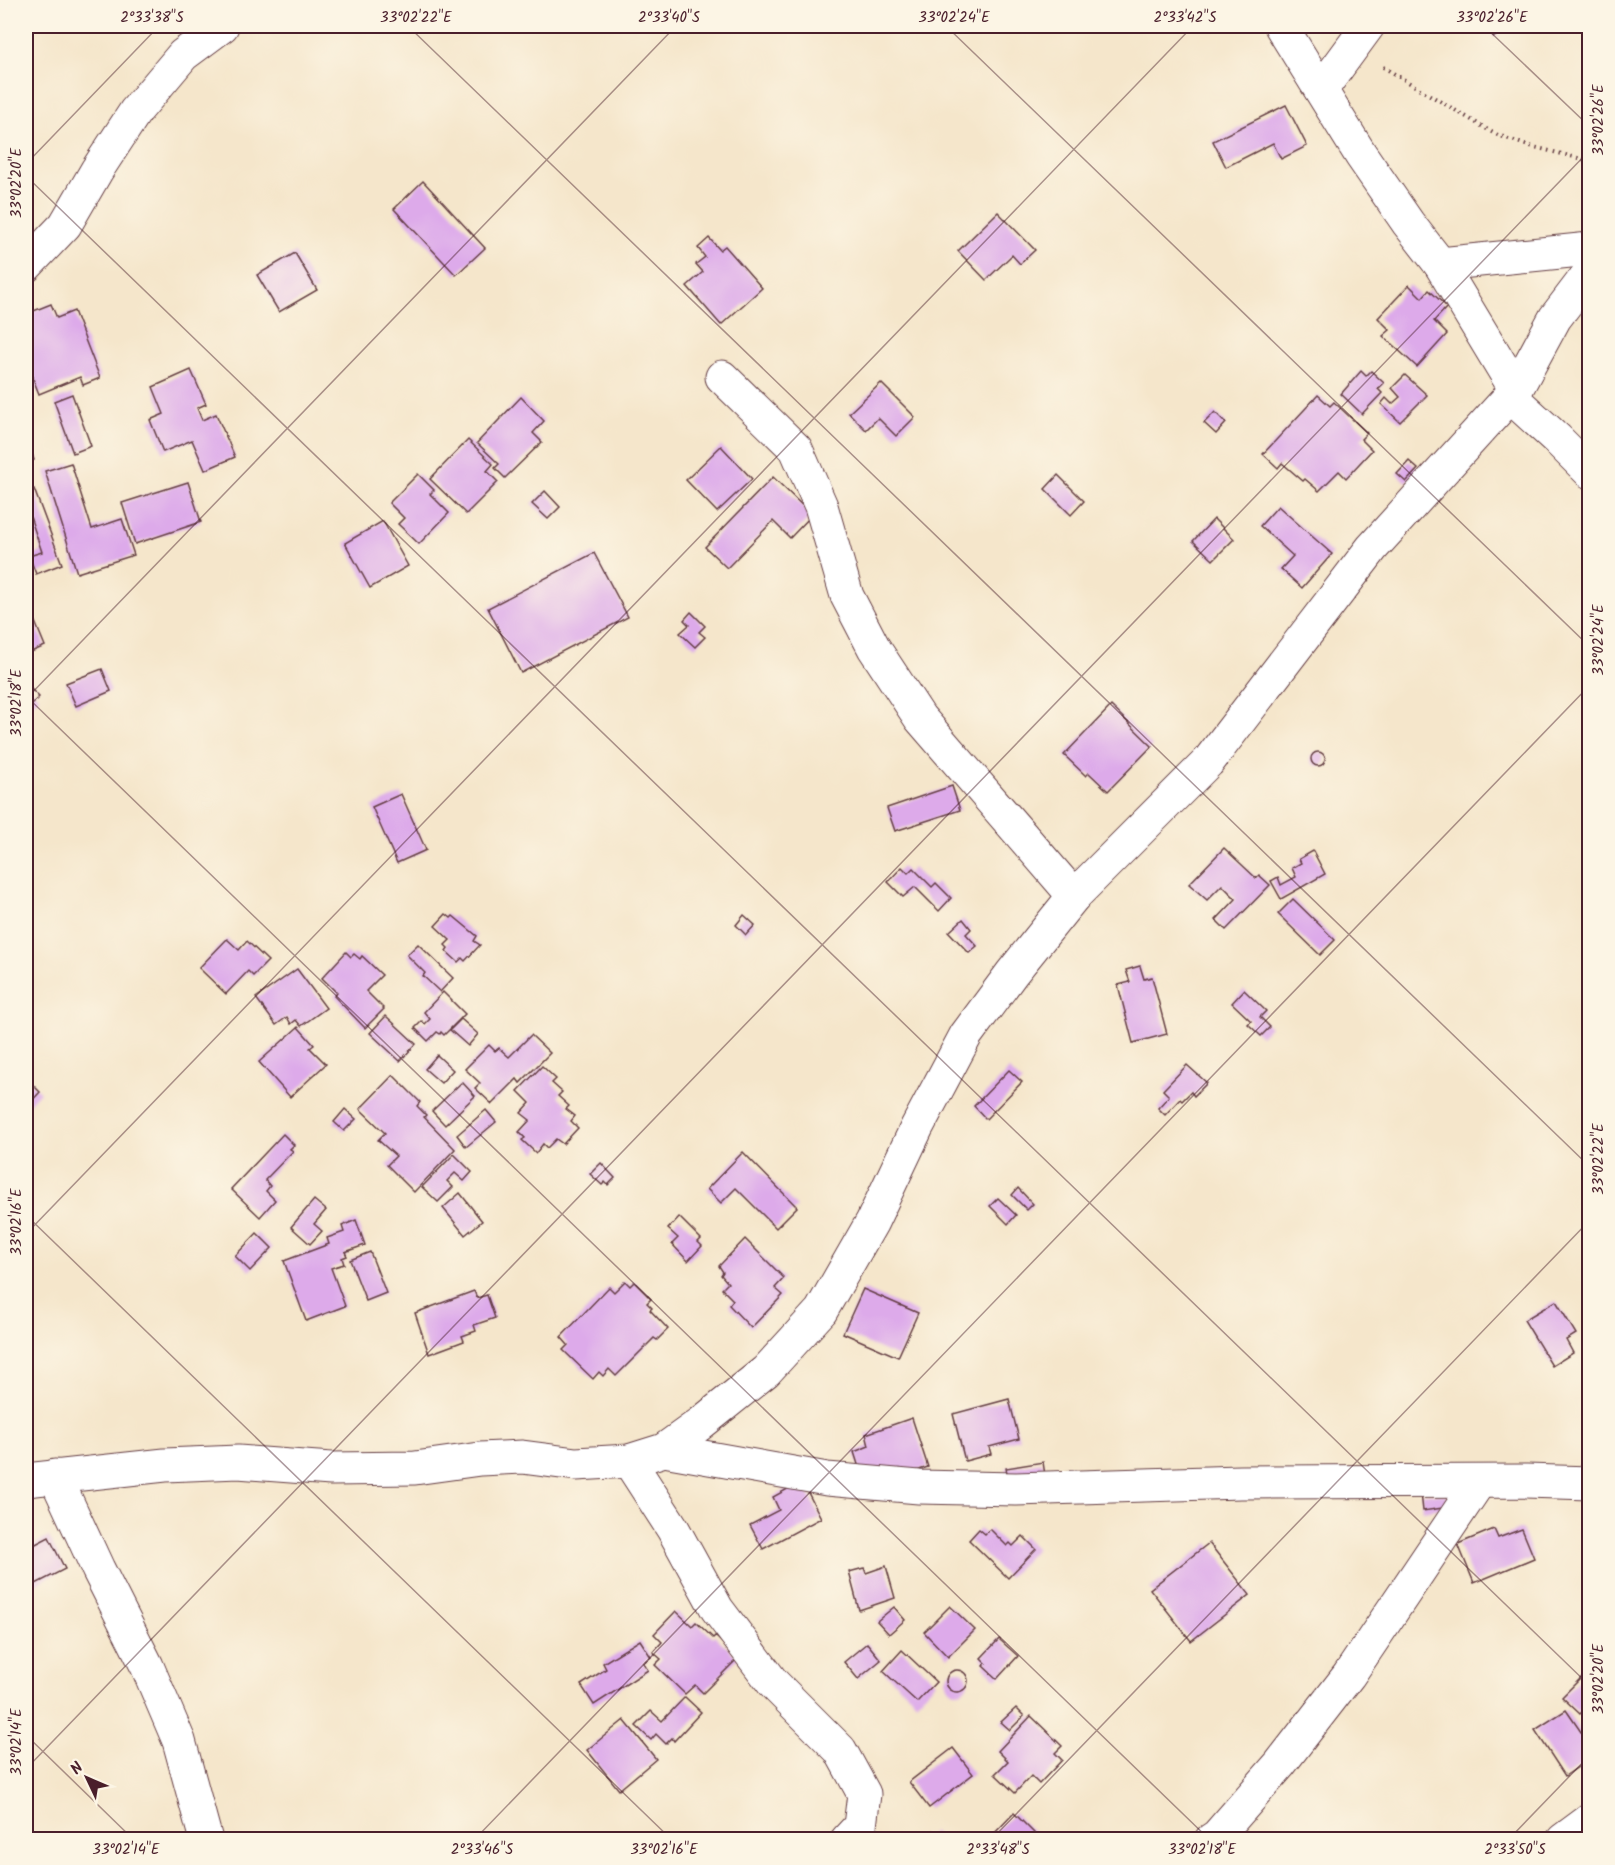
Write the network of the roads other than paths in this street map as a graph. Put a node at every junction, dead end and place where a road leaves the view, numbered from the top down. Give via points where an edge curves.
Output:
1 (222, 26) edge
2 (1281, 26) edge
3 (1360, 37) edge
4 (1321, 90) junction
5 (1590, 249) edge
6 (1440, 264) junction
7 (26, 266) edge
8 (1590, 272) edge
9 (722, 377) dead end
10 (1513, 394) junction
11 (1590, 472) edge
12 (1074, 896) junction
13 (664, 1450) junction
14 (629, 1461) junction
15 (40, 1478) edge
16 (1479, 1482) junction
17 (1590, 1483) edge
18 (1590, 1820) edge
19 (862, 1835) edge
20 (1216, 1838) edge
21 (206, 1839) edge
22 (1563, 1839) edge

1 - 7 street via 183,55 135,112 65,225
2 - 4 street
3 - 4 street
4 - 6 street via 1361,155
5 - 6 street
6 - 10 street
8 - 10 street via 1556,318
9 - 12 street via 796,449 821,506 847,596 874,648 920,718
10 - 11 street
10 - 12 street via 1372,548 1208,762
12 - 13 street via 966,1035 872,1222 821,1311 766,1371
13 - 14 street
13 - 16 street via 826,1479 919,1487
14 - 15 street via 576,1464 522,1458 480,1459 415,1468 331,1469 238,1462
14 - 19 street via 673,1529 717,1609 773,1683 840,1750 864,1794
15 - 21 street via 98,1569 147,1666 179,1741
16 - 17 street
16 - 20 street via 1349,1675
18 - 22 street

